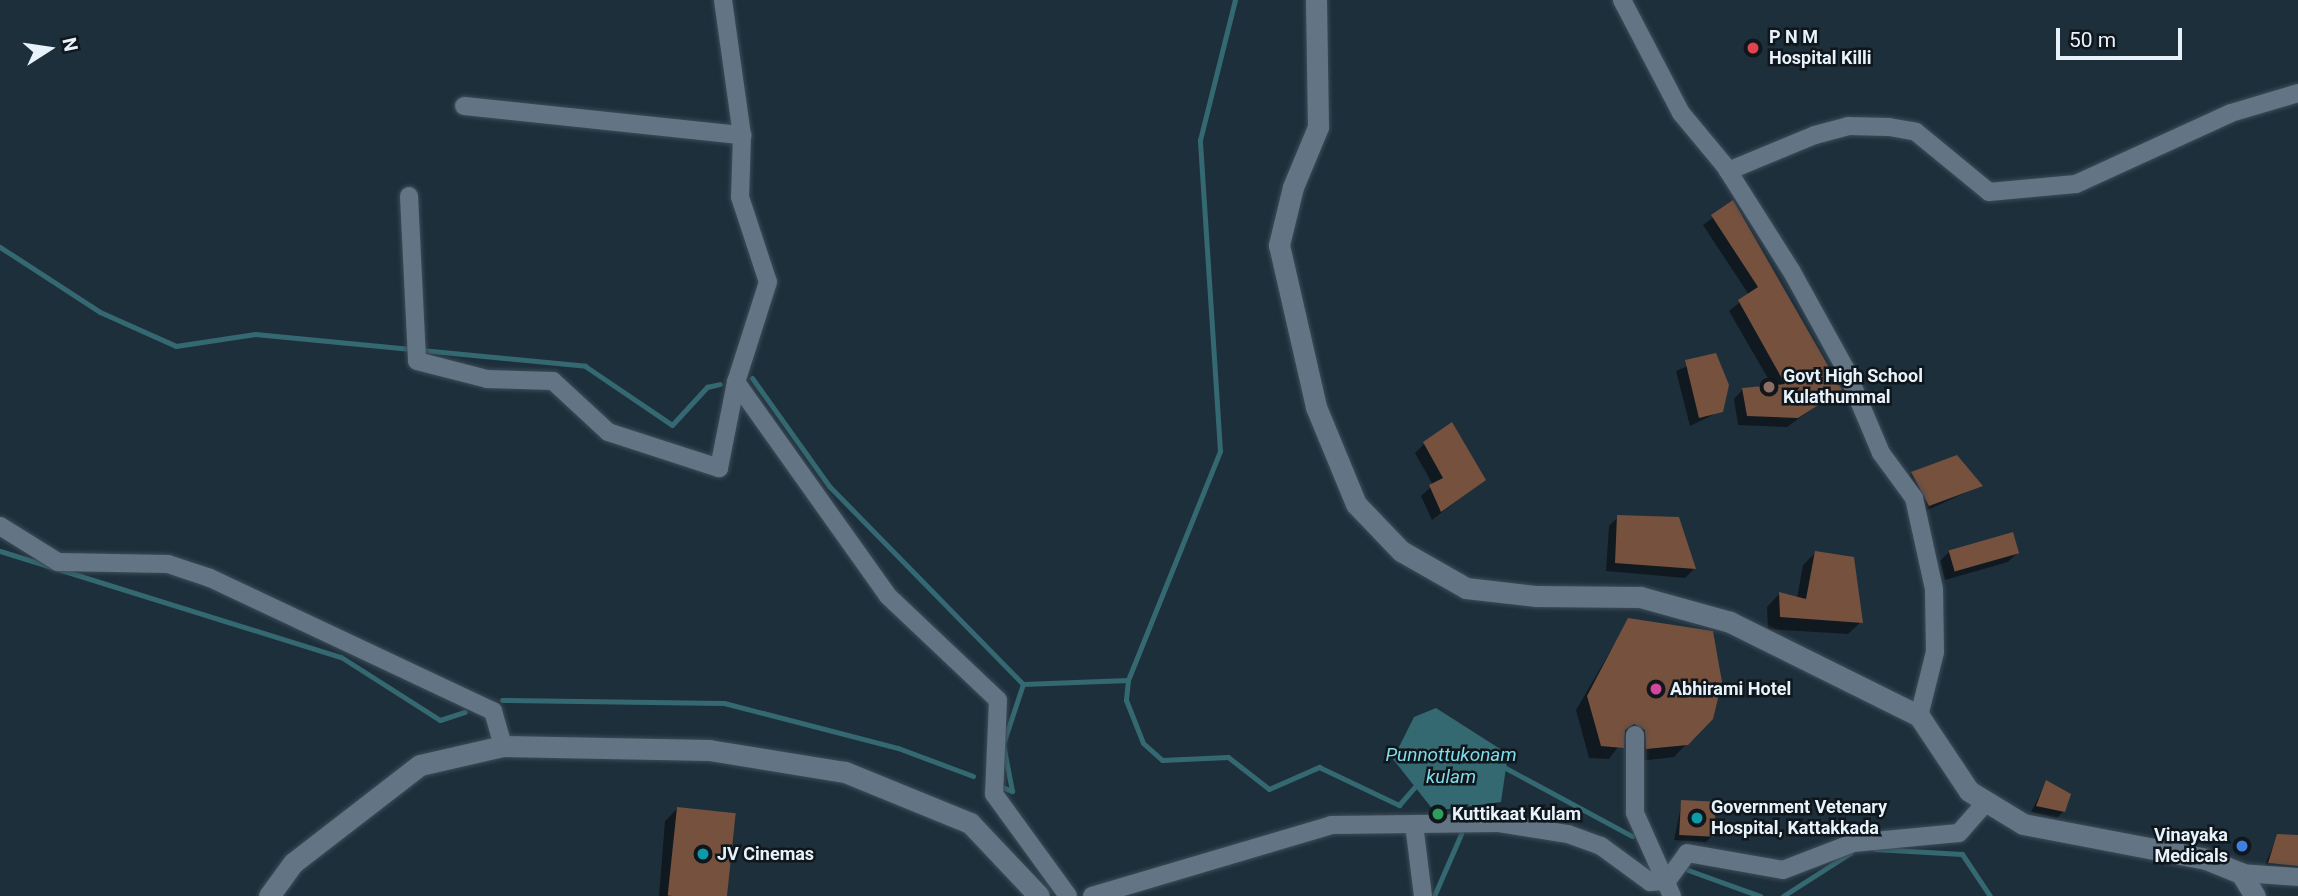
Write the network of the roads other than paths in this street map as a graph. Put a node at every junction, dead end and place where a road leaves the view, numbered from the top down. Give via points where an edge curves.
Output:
1 (723, 0) edge
2 (1316, 0) edge
3 (1622, 0) edge
4 (2298, 93) edge
5 (464, 106) dead end
6 (742, 135) junction
7 (1728, 171) junction
8 (409, 196) dead end
9 (736, 382) junction
10 (0, 526) edge
11 (1919, 716) junction
12 (1635, 734) dead end
13 (503, 746) junction
14 (1986, 802) junction
15 (1414, 824) junction
16 (2241, 873) junction
17 (2298, 877) edge
18 (1669, 889) edge
19 (269, 896) edge
20 (1040, 896) edge
21 (1068, 896) edge
22 (1092, 896) edge
23 (1423, 896) edge
24 (2255, 896) edge

1 - 6 street
2 - 11 main road via 1318,127 1293,187 1279,245 1316,407 1356,504 1401,551 1466,588 1640,597 1730,622
3 - 7 street via 1681,113
4 - 7 street via 2231,113 2076,184 1989,192 1916,132 1889,127 1848,126 1815,135
5 - 6 street
6 - 9 street via 740,197 768,282
7 - 11 street via 1846,370 1881,453 1914,498 1934,589 1935,652
8 - 9 street via 417,361 487,379 553,381 608,432 719,468
9 - 21 street via 888,596 998,700 995,794
10 - 13 street via 58,562 168,564 209,578 493,711
11 - 14 main road via 1969,791
12 - 18 street via 1635,813
13 - 19 main road via 420,765 293,863
13 - 20 main road via 709,750 845,772 970,823
14 - 16 main road via 2023,824 2206,859
14 - 18 street via 1959,833 1853,843 1783,870 1687,853
15 - 18 street via 1499,823 1568,835 1601,846 1632,874
15 - 22 street via 1331,825
15 - 23 street
16 - 17 street
16 - 24 main road

